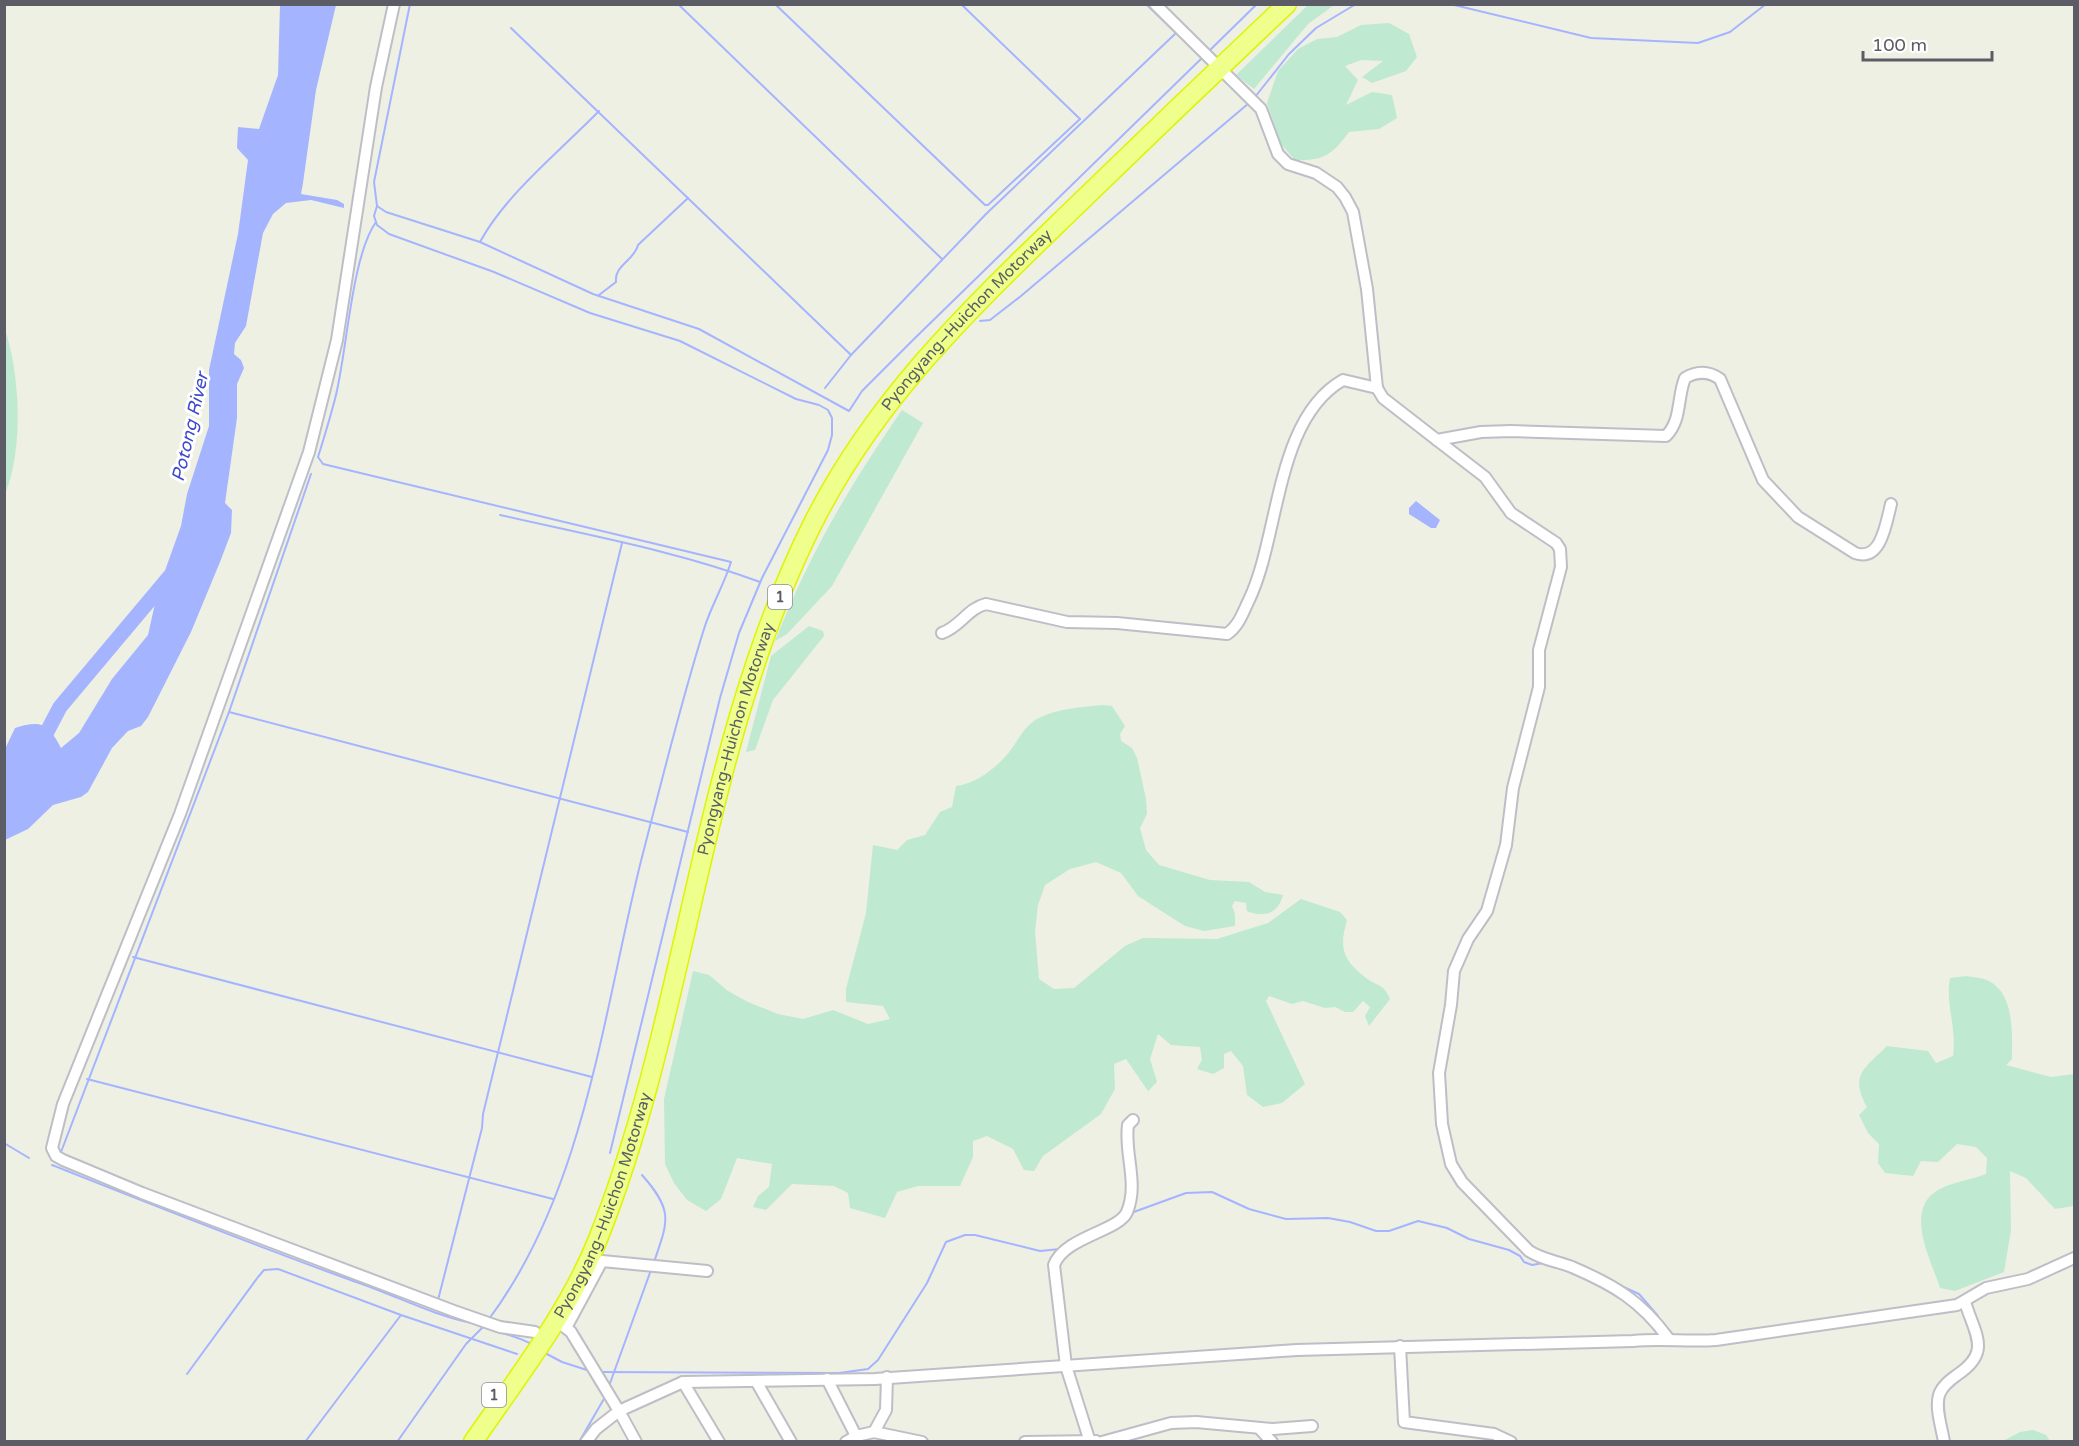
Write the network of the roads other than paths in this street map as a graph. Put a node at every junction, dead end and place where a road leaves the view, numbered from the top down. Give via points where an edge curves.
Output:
1 (394, 4) edge
2 (1155, 4) edge
3 (1271, 4) edge
4 (1287, 4) edge
5 (1215, 66) junction
6 (1377, 388) junction
7 (1437, 440) junction
8 (1891, 504) dead end
9 (942, 633) dead end
10 (1133, 1120) dead end
11 (2074, 1258) edge
12 (707, 1271) dead end
13 (1965, 1302) junction
14 (560, 1323) junction
15 (1668, 1338) junction
16 (533, 1342) junction
17 (1400, 1346) junction
18 (1066, 1366) junction
19 (887, 1377) junction
20 (827, 1379) junction
21 (756, 1381) junction
22 (683, 1382) junction
23 (619, 1411) junction
24 (1312, 1426) dead end
25 (1259, 1428) junction
26 (874, 1432) junction
27 (851, 1439) edge
28 (920, 1441) edge
29 (1090, 1441) edge
30 (460, 1442) edge
31 (473, 1442) edge
32 (586, 1442) edge
33 (636, 1442) edge
34 (719, 1442) edge
35 (791, 1442) edge
36 (1025, 1442) edge
37 (1098, 1442) edge
38 (1102, 1442) edge
39 (1272, 1442) edge
40 (1511, 1442) edge
41 (1944, 1442) edge

1 - 16 street via 374,97 337,340 309,452 180,814 63,1104 52,1148 63,1160 142,1193
2 - 5 street
3 - 5 highway, Pyongyang–Huichon Motorway / 1
4 - 5 highway, Pyongyang–Huichon Motorway / 1
5 - 6 street via 1261,108 1278,154 1288,164 1316,173 1337,187 1353,212 1367,290
5 - 14 highway, Pyongyang–Huichon Motorway / 1 via 961,318 907,377 849,460 814,522 782,590 741,704 637,1125 596,1243
5 - 16 highway, Pyongyang–Huichon Motorway / 1 via 985,284 894,378 851,439 805,518 772,586 738,677 627,1129 601,1207 566,1284
6 - 7 street via 1383,398
6 - 9 street via 1343,380 1334,385 1305,420 1288,462 1260,576 1241,618 1227,634 1067,622 986,604
7 - 8 street via 1511,431 1666,436 1677,418 1685,378 1700,372 1720,378 1763,480 1798,517 1865,556 1876,547
7 - 15 street via 1485,477 1510,513 1556,543 1562,555 1539,650 1539,687 1513,788 1506,845 1486,911 1454,971 1439,1073 1445,1146 1462,1182 1529,1251 1570,1266 1633,1298
10 - 18 street via 1126,1136 1133,1183 1127,1211 1122,1220 1089,1234 1057,1257 1054,1265
11 - 13 street via 2028,1279 1986,1288
12 - 14 street via 602,1261
13 - 15 street via 1716,1340 1683,1342
13 - 41 street via 1979,1348 1975,1362 1944,1386 1938,1396
14 - 16 highway, Pyongyang–Huichon Motorway / 1
14 - 23 street
15 - 17 street
16 - 30 highway, Pyongyang–Huichon Motorway / 1
16 - 31 highway, Pyongyang–Huichon Motorway / 1
17 - 18 street
17 - 40 street via 1404,1422 1494,1434
18 - 19 street
18 - 29 street
19 - 20 street
19 - 26 street via 886,1410
20 - 21 street
20 - 27 street
21 - 22 street
21 - 35 street
22 - 23 street
22 - 34 street
23 - 32 street
23 - 33 street
24 - 25 street
25 - 38 street via 1171,1423
25 - 39 street
26 - 27 street
26 - 28 street
29 - 36 street
29 - 37 street

